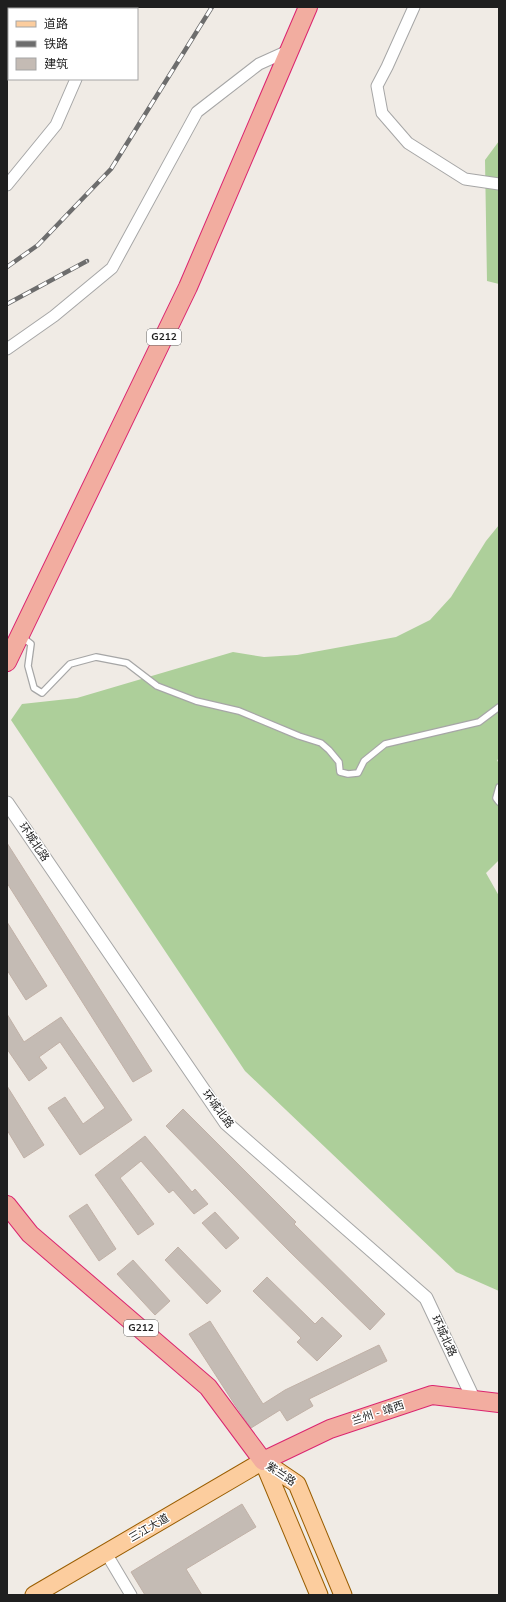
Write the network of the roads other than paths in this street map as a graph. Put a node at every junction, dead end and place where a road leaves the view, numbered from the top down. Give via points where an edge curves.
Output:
1 (308, 7) edge
2 (414, 7) edge
3 (290, 50) junction
4 (76, 80) edge
5 (499, 184) edge
6 (7, 185) edge
7 (7, 349) edge
8 (20, 635) junction
9 (7, 662) edge
10 (499, 707) edge
11 (499, 787) edge
12 (499, 802) edge
13 (7, 803) edge
14 (7, 1205) edge
15 (474, 1400) junction
16 (499, 1403) edge
17 (263, 1461) junction
18 (106, 1553) junction
19 (34, 1595) edge
20 (131, 1595) edge
21 (319, 1595) edge
22 (342, 1595) edge

1 - 3 highway, G212
2 - 5 street via 376,86 382,113 408,143 465,179
3 - 7 street via 259,64 197,112 112,268 54,316
3 - 8 highway, G212 via 188,287
4 - 6 street via 56,125
8 - 9 highway, G212
8 - 10 lane via 31,644 28,666 34,688 42,693 70,664 96,658 127,662 157,686 196,701 239,711 321,743 339,762 340,772 348,774 358,773 364,761 385,744 479,722
11 - 12 lane via 496,798
13 - 15 street, 环城北路 via 226,1123 426,1298
14 - 17 highway, G212 via 30,1234 208,1387
15 - 16 highway, 兰州 - 靖西
15 - 17 highway, 兰州 - 靖西 via 432,1395 330,1428
17 - 18 main road, 三江大道
17 - 21 main road, 紫兰路
17 - 22 main road, 紫兰路 via 296,1484
18 - 19 main road, 三江大道
18 - 20 street

